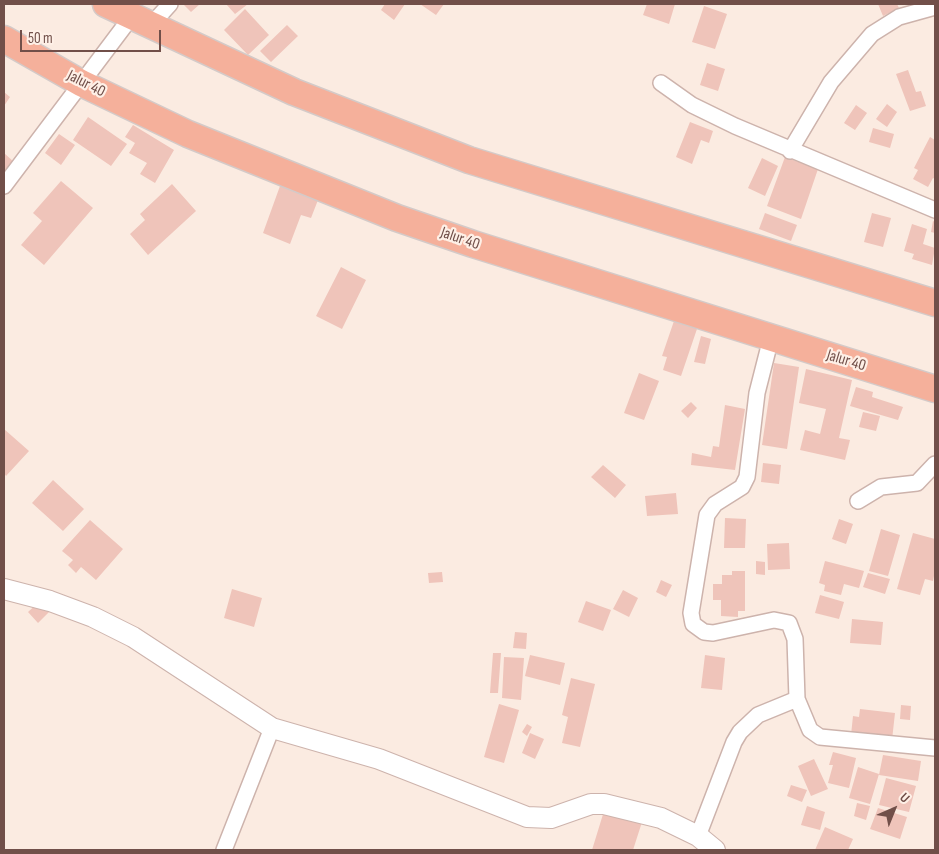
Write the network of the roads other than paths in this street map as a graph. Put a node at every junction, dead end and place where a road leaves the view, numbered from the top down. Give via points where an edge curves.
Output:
1 (106, 4) edge
2 (170, 4) edge
3 (935, 7) edge
4 (142, 20) junction
5 (4, 40) edge
6 (81, 83) junction
7 (661, 83) dead end
8 (790, 151) junction
9 (4, 186) edge
10 (935, 210) edge
11 (935, 303) edge
12 (771, 338) junction
13 (935, 389) edge
14 (935, 464) edge
15 (858, 500) dead end
16 (4, 589) edge
17 (797, 699) junction
18 (272, 728) junction
19 (935, 748) edge
20 (698, 836) junction
21 (224, 850) edge
22 (715, 850) edge

1 - 4 highway
2 - 4 street
3 - 8 street via 899,17 872,34 830,82
4 - 6 street
4 - 11 highway via 294,92 469,160
5 - 6 highway, Jalur 40
6 - 9 street
6 - 12 highway, Jalur 40 via 188,134 397,218
7 - 8 street via 692,105
8 - 10 street
12 - 13 highway, Jalur 40
12 - 17 street via 757,393 747,476 742,487 714,504 707,515 691,613 693,624 704,632 713,633 774,620 789,624 795,639
14 - 15 street via 917,483 881,487
16 - 18 street via 50,601 133,637
17 - 19 street via 810,730 820,737
17 - 20 street via 758,715 740,732
18 - 20 street via 379,759 527,817 551,818 591,804 604,804 661,818
18 - 21 street
20 - 22 street

